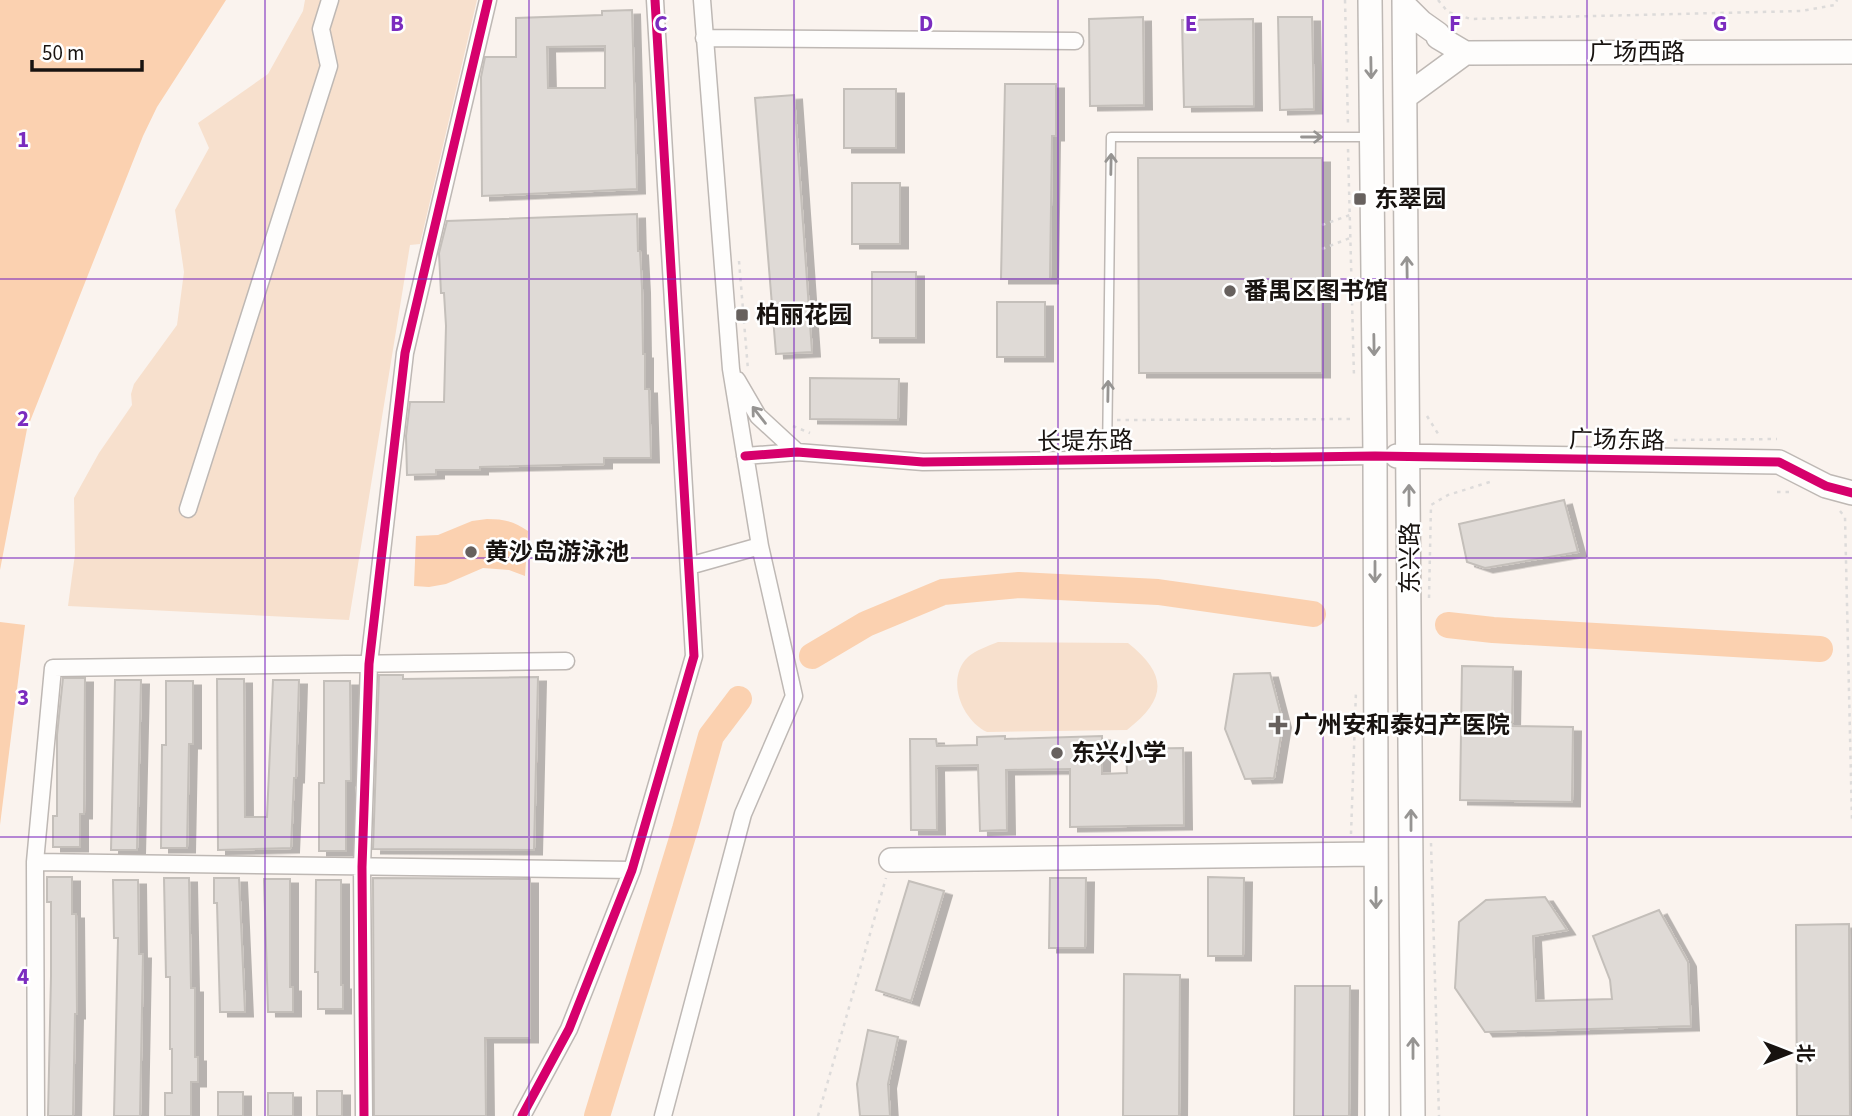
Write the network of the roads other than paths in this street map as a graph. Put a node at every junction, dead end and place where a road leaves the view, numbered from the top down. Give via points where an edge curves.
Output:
1 (330, 0) edge
2 (488, 0) edge
3 (655, 0) edge
4 (702, 0) edge
5 (1370, 0) edge
6 (1404, 2) edge
7 (704, 38) junction
8 (1075, 40) dead end
9 (1465, 52) junction
10 (1852, 52) edge
11 (1405, 97) junction
12 (1372, 137) junction
13 (731, 369) junction
14 (797, 452) junction
15 (745, 456) junction
16 (1375, 456) junction
17 (1409, 457) junction
18 (1107, 460) junction
19 (1846, 501) edge
20 (188, 509) dead end
21 (760, 546) junction
22 (689, 566) junction
23 (566, 661) dead end
24 (369, 664) junction
25 (1375, 854) junction
26 (891, 860) road end
27 (35, 862) junction
28 (362, 867) junction
29 (632, 870) junction
30 (36, 1116) edge
31 (364, 1116) edge
32 (522, 1116) edge
33 (663, 1116) edge
34 (1377, 1116) edge
35 (1413, 1116) edge

1 - 20 street via 321,29 329,66
2 - 24 street via 405,353
3 - 22 street
4 - 7 street
5 -> 12 main road, 东兴路
6 - 9 main road via 1437,37
6 - 11 main road, 东兴路
7 - 8 street
7 - 13 street
9 - 10 main road, 广场西路
9 - 11 main road
17 -> 11 main road, 东兴路
12 -> 16 main road, 东兴路
18 -> 12 lane via 1111,137
14 -> 13 street via 758,416
13 - 15 street
14 - 15 street, 长堤东路
14 - 18 street, 长堤东路 via 923,462
15 - 21 street
16 - 17 main road, 广场东路
16 - 18 street, 长堤东路
16 -> 25 main road, 东兴路
17 - 19 main road, 广场东路 via 1779,462
35 -> 17 main road, 东兴路
21 - 22 street
21 - 33 street via 794,696 743,814
22 - 29 street via 694,656
23 - 24 street
24 - 27 street via 53,668
24 - 28 street
25 - 26 main road
25 -> 34 main road, 东兴路
27 - 28 street
27 - 30 street
28 - 29 street
28 - 31 street
29 - 32 street via 569,1029

